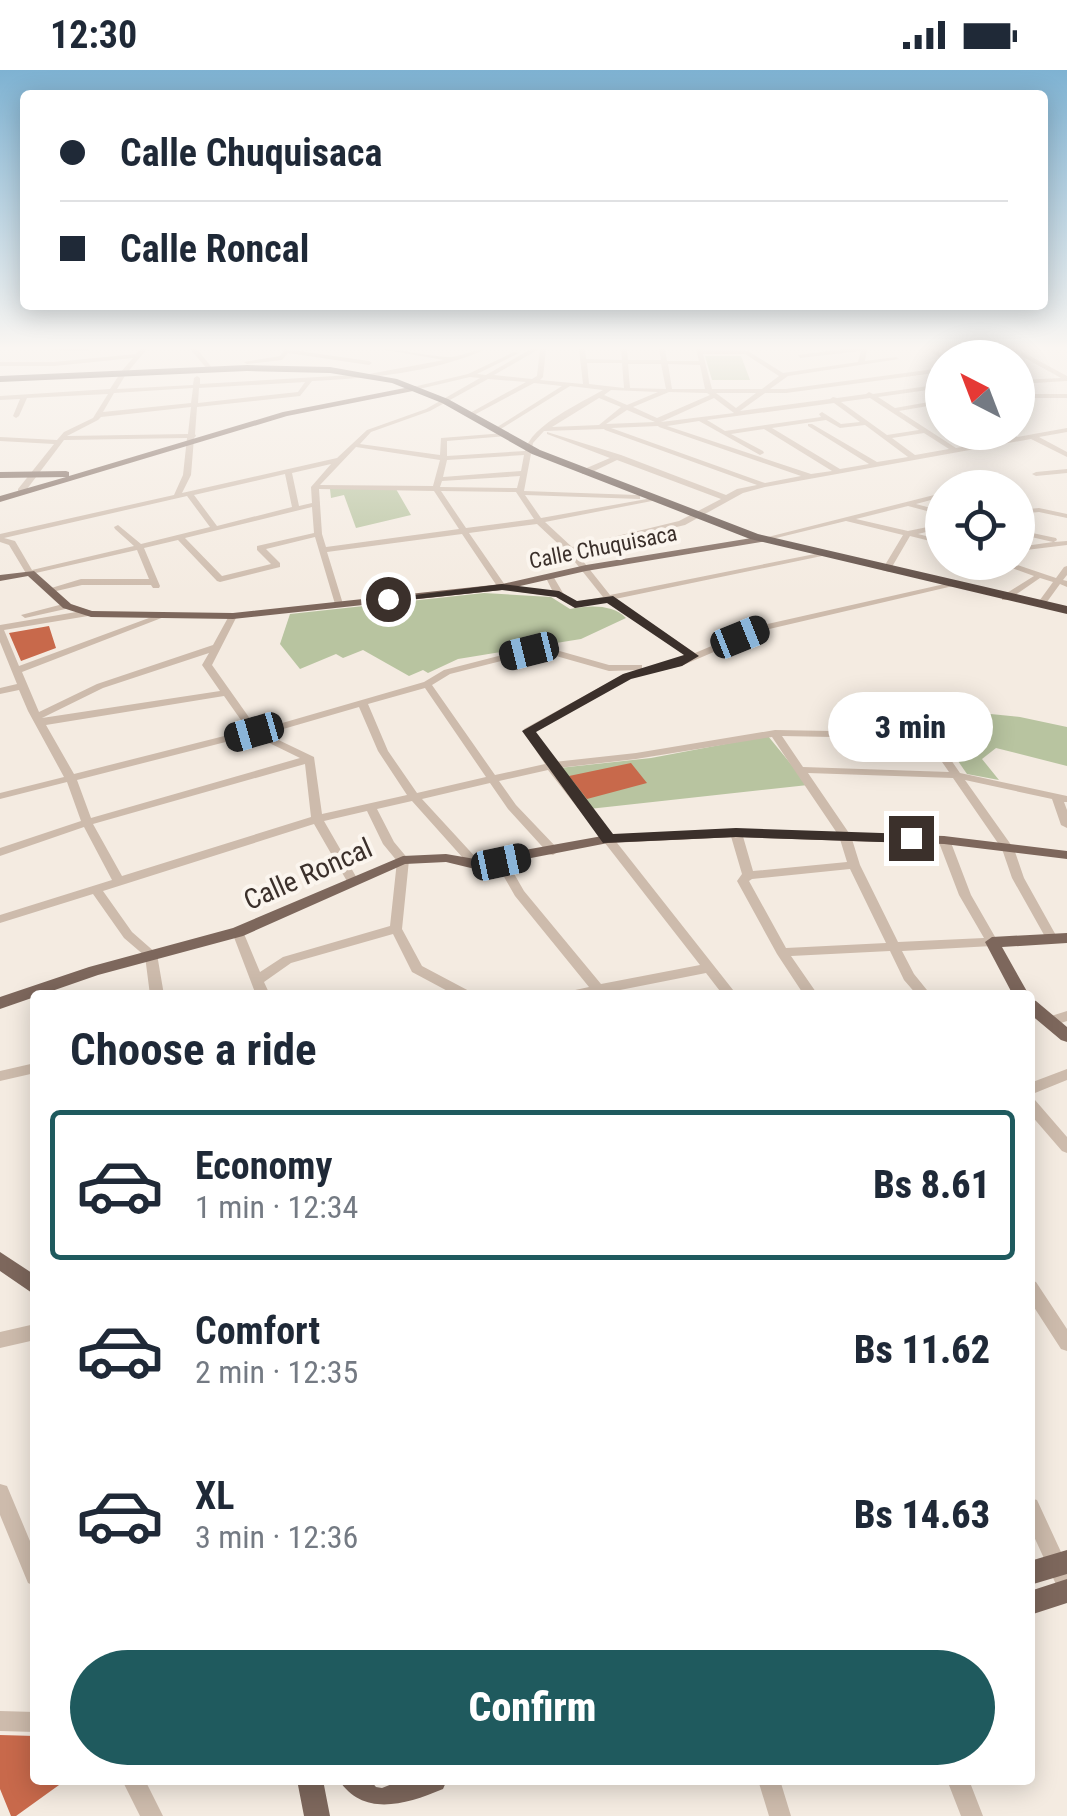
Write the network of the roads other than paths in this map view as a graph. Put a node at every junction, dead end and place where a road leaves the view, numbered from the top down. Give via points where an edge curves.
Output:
1 (74, 430) edge
2 (193, 430) edge
3 (224, 430) edge
4 (374, 430) edge
5 (496, 430) edge
6 (504, 430) edge
7 (543, 430) edge
8 (544, 430) edge
9 (612, 430) edge
10 (681, 430) edge
11 (721, 430) edge
12 (759, 430) edge
13 (770, 430) edge
14 (819, 430) edge
15 (877, 430) edge
16 (921, 430) edge
17 (1064, 430) edge
18 (500, 433) junction
19 (730, 435) junction
20 (1035, 435) edge
21 (886, 437) junction
22 (0, 439) edge
23 (192, 439) junction
24 (1035, 439) edge
25 (60, 440) junction
26 (356, 445) junction
27 (947, 450) edge
28 (528, 451) junction
29 (912, 456) junction
30 (1067, 456) edge
31 (618, 457) junction
32 (444, 458) junction
33 (339, 460) junction
34 (762, 460) junction
35 (875, 464) junction
36 (838, 471) junction
37 (1067, 471) edge
38 (36, 472) junction
39 (288, 472) junction
40 (585, 472) junction
41 (524, 473) junction
42 (78, 474) junction
43 (1036, 474) dead end
44 (0, 475) edge
45 (810, 477) junction
46 (438, 484) junction
47 (765, 485) junction
48 (315, 486) junction
49 (21, 491) junction
50 (520, 491) junction
51 (190, 494) junction
52 (177, 496) junction
53 (0, 498) edge
54 (656, 498) junction
55 (726, 498) junction
56 (925, 500) edge
57 (316, 504) junction
58 (905, 504) junction
59 (296, 508) junction
60 (925, 509) edge
61 (1035, 510) edge
62 (698, 515) junction
63 (1067, 516) edge
64 (846, 518) junction
65 (538, 521) junction
66 (118, 526) dead end
67 (214, 526) junction
68 (925, 530) edge
69 (465, 531) junction
70 (318, 534) junction
71 (908, 534) junction
72 (179, 536) junction
73 (1035, 536) edge
74 (0, 538) edge
75 (925, 538) edge
76 (764, 539) junction
77 (1066, 543) edge
78 (140, 546) junction
79 (1035, 547) edge
80 (322, 550) junction
81 (570, 550) junction
82 (822, 554) junction
83 (586, 568) junction
84 (1067, 569) edge
85 (886, 570) junction
86 (30, 573) junction
87 (0, 578) edge
88 (550, 578) junction
89 (1036, 578) joint
90 (1061, 584) edge
91 (950, 586) junction
92 (502, 587) junction
93 (51, 591) junction
94 (559, 594) junction
95 (1005, 598) junction
96 (609, 599) junction
97 (338, 604) junction
98 (1041, 604) junction
99 (67, 606) junction
100 (1067, 610) edge
101 (88, 613) junction
102 (125, 614) junction
103 (233, 616) junction
104 (160, 617) junction
105 (137, 624) junction
106 (0, 627) edge
107 (217, 647) junction
108 (197, 654) junction
109 (693, 656) junction
110 (207, 665) junction
111 (667, 666) junction
112 (10, 669) edge
113 (427, 684) junction
114 (22, 686) junction
115 (613, 686) junction
116 (0, 691) edge
117 (227, 694) junction
118 (363, 704) junction
119 (39, 720) junction
120 (256, 733) junction
121 (775, 733) junction
122 (310, 759) junction
123 (551, 766) junction
124 (804, 770) junction
125 (956, 774) junction
126 (495, 778) junction
127 (72, 780) junction
128 (0, 796) edge
129 (414, 797) junction
130 (1062, 798) edge
131 (371, 807) junction
132 (317, 819) junction
133 (87, 823) junction
134 (1067, 825) edge
135 (736, 833) junction
136 (845, 836) junction
137 (608, 839) junction
138 (944, 840) junction
139 (1008, 849) junction
140 (553, 851) junction
141 (0, 852) edge
142 (1067, 855) edge
143 (403, 860) junction
144 (501, 862) junction
145 (475, 864) junction
146 (854, 865) junction
147 (748, 876) junction
148 (118, 880) junction
149 (352, 880) junction
150 (96, 889) junction
151 (0, 918) edge
152 (396, 929) junction
153 (238, 932) junction
154 (1059, 938) edge
155 (992, 942) junction
156 (894, 947) junction
157 (786, 952) junction
158 (151, 954) junction
159 (708, 968) junction
160 (258, 980) junction
161 (40, 990) edge
162 (156, 990) edge
163 (261, 990) edge
164 (456, 990) edge
165 (596, 990) edge
166 (607, 990) edge
167 (726, 990) edge
168 (807, 990) edge
169 (920, 990) edge
170 (1018, 990) edge
171 (30, 993) edge
172 (0, 1003) edge
173 (1035, 1009) edge
174 (1065, 1027) edge
175 (30, 1069) edge
176 (1067, 1074) edge
177 (0, 1076) edge
178 (1035, 1087) edge
179 (1035, 1110) edge
180 (1067, 1147) edge
181 (0, 1260) edge
182 (30, 1282) edge
183 (1035, 1293) edge
184 (1061, 1322) edge
185 (30, 1333) edge
186 (0, 1340) edge
187 (1067, 1343) edge
188 (0, 1493) edge
189 (1035, 1517) edge
190 (30, 1557) edge
191 (1035, 1573) edge
192 (1064, 1576) edge
193 (1035, 1599) edge
194 (0, 1721) edge
195 (30, 1722) edge
196 (135, 1785) edge
197 (311, 1785) edge
198 (356, 1785) edge
199 (419, 1785) edge
200 (771, 1785) edge
201 (960, 1785) edge
202 (152, 1816) edge
203 (317, 1816) edge
204 (780, 1816) edge
205 (972, 1816) edge

1 - 25 street
2 - 23 street
3 - 23 main road
4 - 26 street
5 - 18 highway
6 - 18 street
7 - 28 street
8 - 31 street
9 - 47 street
10 - 34 street
11 - 19 street
12 - 19 street
13 - 36 street
14 - 35 street
15 - 21 street
16 - 21 street
17 - 20 street
18 - 28 highway
18 - 32 street via 443,439
19 - 34 street
21 - 29 street
22 - 25 street
23 - 25 street
23 - 42 main road
23 - 52 street
24 - 30 street
25 - 38 street
26 - 32 street
26 - 33 street
27 - 29 street
28 - 32 street
28 - 40 highway
28 - 41 street
29 - 35 street
31 - 40 street
31 - 55 street
32 - 46 street
33 - 39 street
33 - 48 street
34 - 45 street
35 - 36 street
36 - 45 street
37 - 43 street
38 - 42 main road
38 - 44 main road
38 - 49 street
39 - 51 street
39 - 59 street
40 - 54 highway
41 - 46 street
41 - 50 street
42 - 49 main road
45 - 47 street
46 - 48 street
46 - 50 street
46 - 69 street
47 - 55 street
48 - 57 street
49 - 53 main road
50 - 54 street
50 - 65 street
51 - 52 street
51 - 67 street
52 - 74 street
54 - 62 highway
54 - 65 street
55 - 62 street
56 - 58 street, Calle Chuquisaca
57 - 59 street
57 - 70 street
58 - 60 street
58 - 64 street, Calle Chuquisaca
59 - 67 street
61 - 63 street
62 - 76 highway
62 - 81 street
64 - 71 street
64 - 76 street, Calle Chuquisaca
65 - 69 street
65 - 81 street
66 - 78 street
67 - 72 street
68 - 71 street
69 - 80 street
69 - 92 street
70 - 72 street via 260,548 277,565 220,579
70 - 80 street
71 - 75 street
71 - 85 street
72 - 78 street
73 - 77 street
74 - 86 street via 12,542
76 - 82 highway
76 - 83 main road, Calle Chuquisaca
77 - 79 street
78 - 86 street
78 - 93 street via 155,585 81,582
80 - 97 street
81 - 83 street
82 - 85 highway
82 - 96 street
83 - 88 main road, Calle Chuquisaca
83 - 96 street
84 - 90 street
85 - 91 highway
86 - 87 main road
86 - 93 main road
88 - 92 main road, Calle Chuquisaca
88 - 94 street
89 - 90 street
89 - 95 street
90 - 98 street
91 - 95 highway
91 - 109 street via 762,628
92 - 94 street
92 - 97 main road, Calle Chuquisaca
93 - 99 main road
94 - 96 street via 575,605
95 - 98 highway
96 - 109 street
97 - 103 main road, Calle Chuquisaca
98 - 100 highway
99 - 101 main road, Calle Chuquisaca
99 - 106 street
101 - 102 main road, Calle Chuquisaca
101 - 106 street, Calle Chuquisaca
102 - 104 main road, Calle Chuquisaca
102 - 105 street
103 - 104 main road, Calle Chuquisaca
103 - 107 street
104 - 105 street
105 - 112 street via 70,654
106 - 112 street
107 - 108 street
107 - 110 street
108 - 110 street
108 - 119 street via 100,686
109 - 111 street
109 - 115 street via 688,669
110 - 117 street
111 - 113 street via 608,668 529,651 447,672
111 - 115 street
112 - 114 street
113 - 118 street
113 - 126 street
114 - 116 street
114 - 119 street
115 - 123 street via 528,731
117 - 119 street
117 - 120 street
118 - 120 street
118 - 129 street via 383,752
119 - 127 street
120 - 122 street
120 - 127 street
121 - 123 street
121 - 124 street
121 - 125 street via 865,740 929,736
122 - 132 street
122 - 133 street
123 - 126 street
123 - 137 street
124 - 125 street
124 - 136 street
125 - 130 street
125 - 139 street
126 - 129 street
126 - 140 street
127 - 128 street
127 - 133 street
129 - 131 street
129 - 145 street
130 - 134 street
131 - 132 street
131 - 143 street
132 - 148 street
132 - 149 street
133 - 141 street
133 - 148 street
135 - 136 main road, Calle Roncal
135 - 137 main road, Calle Roncal
135 - 147 street
136 - 138 main road, Calle Roncal
136 - 146 street
137 - 140 main road, Calle Roncal
137 - 159 street
138 - 139 main road, Calle Roncal
138 - 155 street
139 - 142 main road, Calle Roncal
139 - 154 street via 1018,878
140 - 144 main road, Calle Roncal
143 - 145 main road, Calle Roncal
143 - 149 main road, Calle Roncal
143 - 152 street
144 - 145 main road, Calle Roncal
144 - 165 street
146 - 147 street
146 - 156 street
147 - 157 street via 743,881
148 - 150 street
149 - 153 main road, Calle Roncal
150 - 151 street
150 - 158 street via 128,935
152 - 160 street via 287,960
152 - 164 street via 416,969
153 - 158 main road, Calle Roncal
153 - 160 street
154 - 155 main road
155 - 156 street
155 - 170 main road
156 - 157 street
156 - 169 street
157 - 168 street
158 - 161 main road, Calle Roncal
158 - 162 street
159 - 166 street
159 - 167 street
160 - 163 street
171 - 172 main road, Calle Roncal
173 - 174 main road
175 - 177 street
176 - 178 street
179 - 180 street
181 - 182 main road
183 - 184 street
184 - 187 street
185 - 186 street
188 - 190 street
189 - 192 street
191 - 192 main road
192 - 193 main road
194 - 195 street
196 - 202 street
197 - 203 main road
198 - 199 main road via 370,1800 382,1801
200 - 204 street
201 - 205 street

